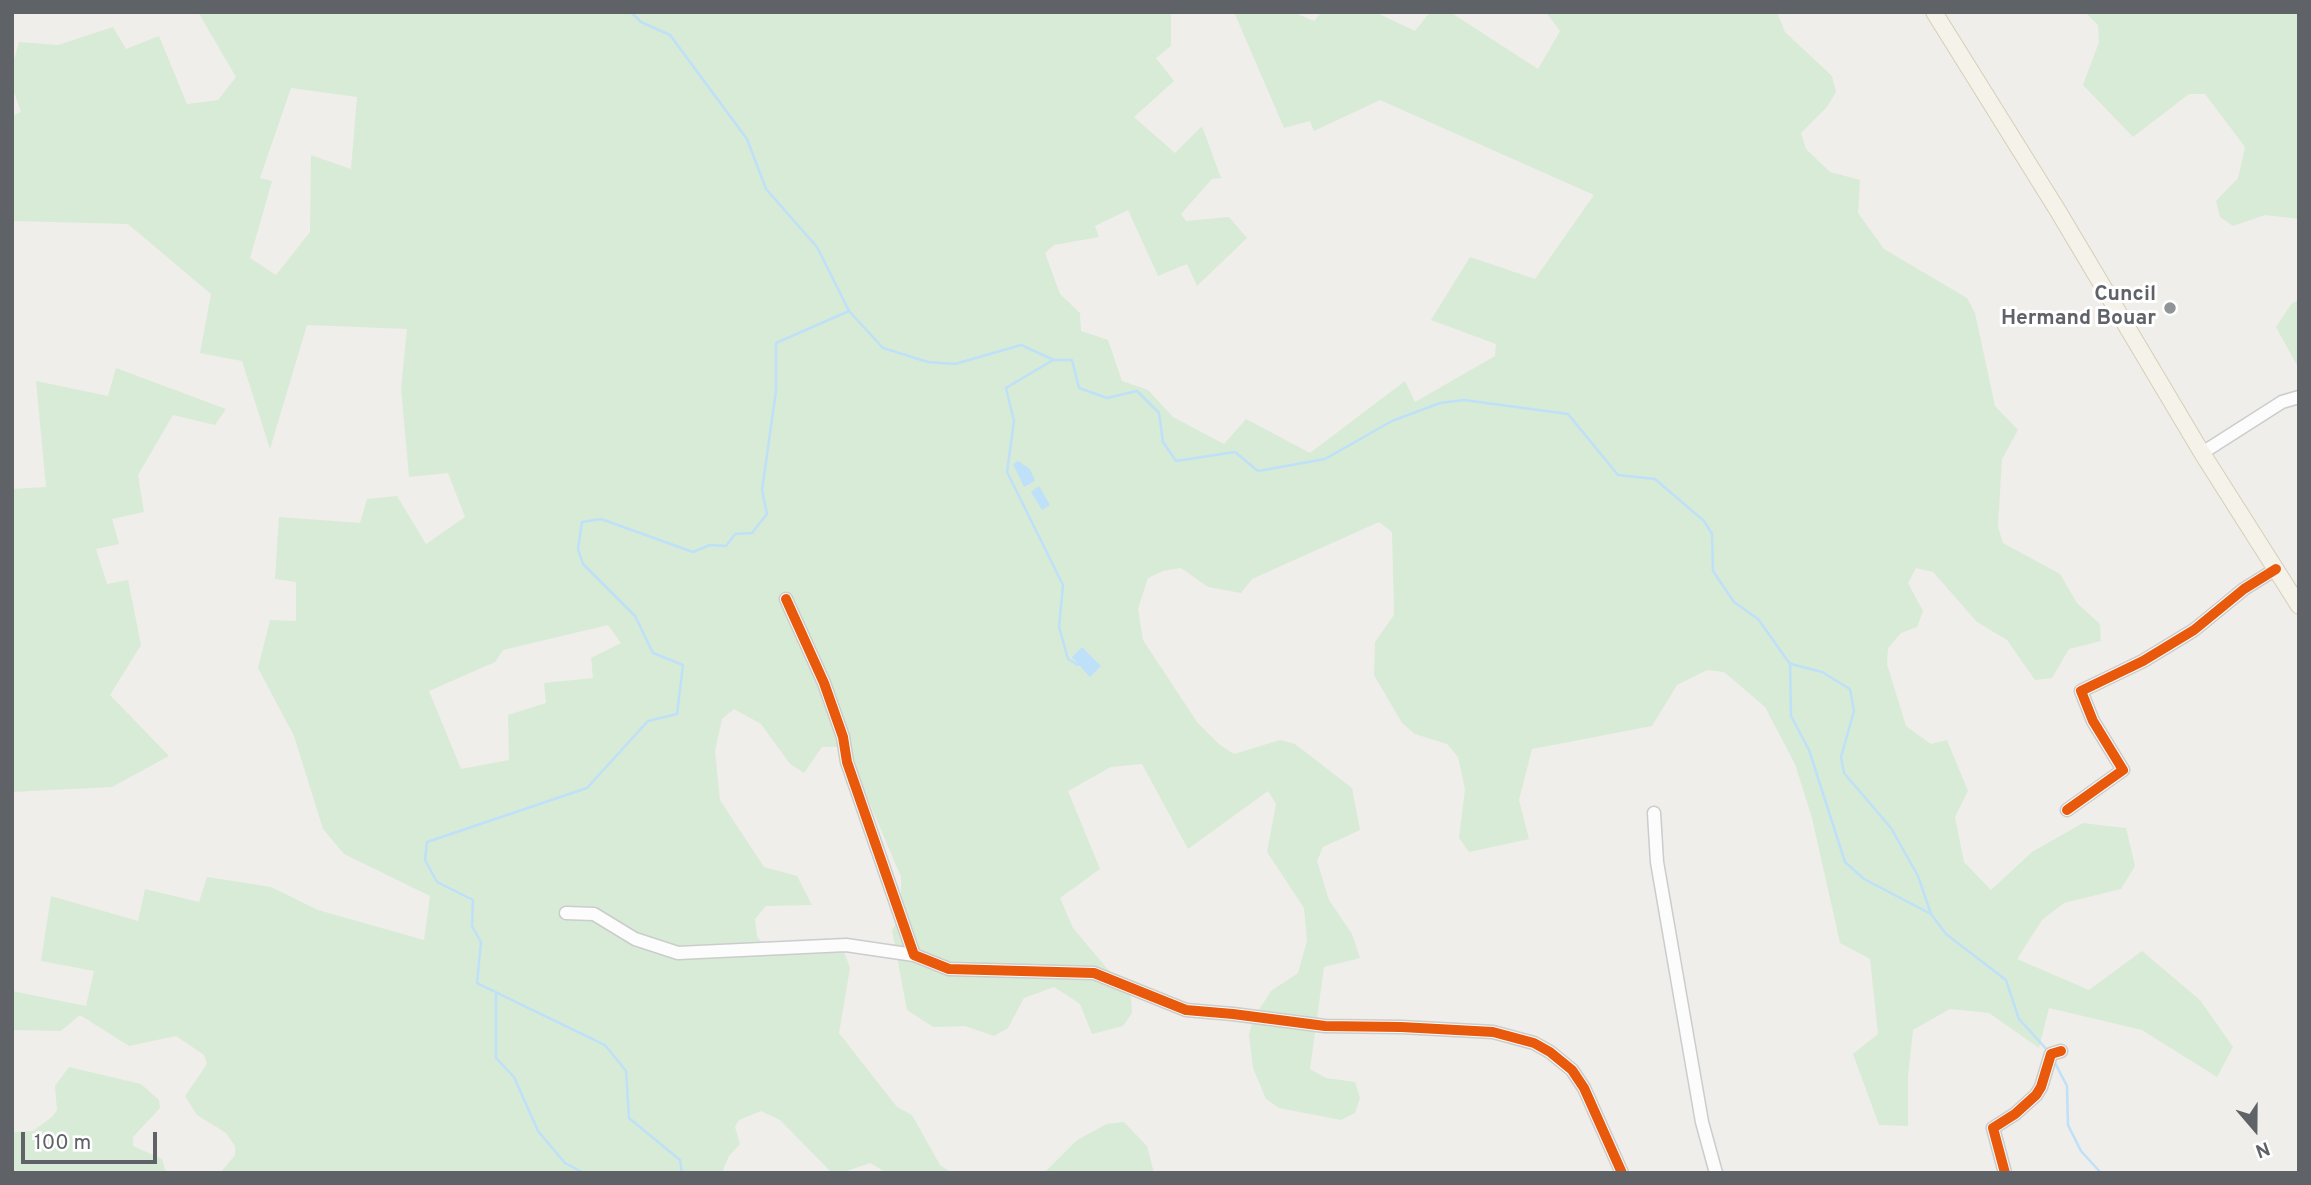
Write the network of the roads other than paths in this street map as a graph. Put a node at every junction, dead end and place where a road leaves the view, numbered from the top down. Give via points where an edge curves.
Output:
1 (1934, 12) edge
2 (2299, 397) edge
3 (2202, 453) junction
4 (2276, 569) junction
5 (786, 599) dead end
6 (2299, 606) edge
7 (2067, 810) dead end
8 (1654, 813) dead end
9 (566, 913) dead end
10 (914, 955) junction
11 (2061, 1051) dead end
12 (1622, 1173) edge
13 (1716, 1173) edge
14 (2005, 1173) edge

1 - 3 main road
2 - 3 street via 2282,402
3 - 4 main road
4 - 6 main road
4 - 7 street via 2194,630 2081,691 2093,721 2123,769
5 - 10 street via 824,683
8 - 13 street via 1660,876 1702,1122
9 - 10 street via 594,914 635,939 678,953 846,945
10 - 12 street via 949,969 1094,973 1186,1010 1325,1026 1493,1032 1534,1043 1572,1070 1584,1087
11 - 14 street via 2051,1054 2035,1095 1993,1128

